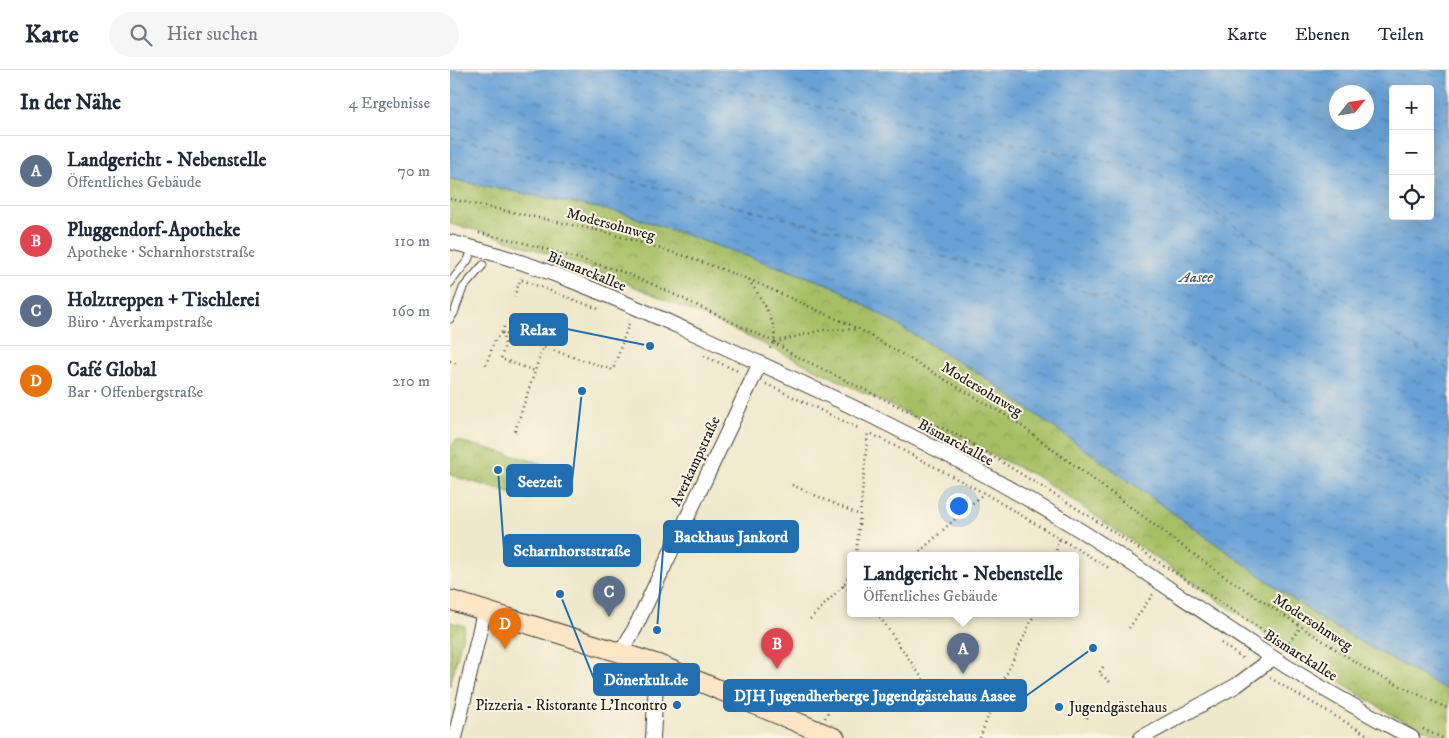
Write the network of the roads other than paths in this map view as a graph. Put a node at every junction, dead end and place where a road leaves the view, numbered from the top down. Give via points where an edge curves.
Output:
1 (450, 242) edge
2 (473, 247) junction
3 (483, 265) dead end
4 (450, 283) edge
5 (450, 319) edge
6 (760, 363) junction
7 (450, 600) edge
8 (484, 612) junction
9 (620, 654) junction
10 (1273, 658) junction
11 (657, 664) junction
12 (455, 738) edge
13 (653, 738) edge
14 (836, 738) edge
15 (1141, 738) edge
16 (1412, 738) edge

1 - 2 street, Bismarckallee
2 - 4 lane via 468,260
2 - 6 street, Bismarckallee via 594,289
3 - 5 lane via 463,288
6 - 9 street, Averkampstraße
6 - 10 street, Bismarckallee via 880,420 994,480 1161,582
7 - 8 street
8 - 9 street
8 - 12 street
9 - 11 street
10 - 15 street via 1237,685
10 - 16 street, Bismarckallee
11 - 13 street
11 - 14 street

